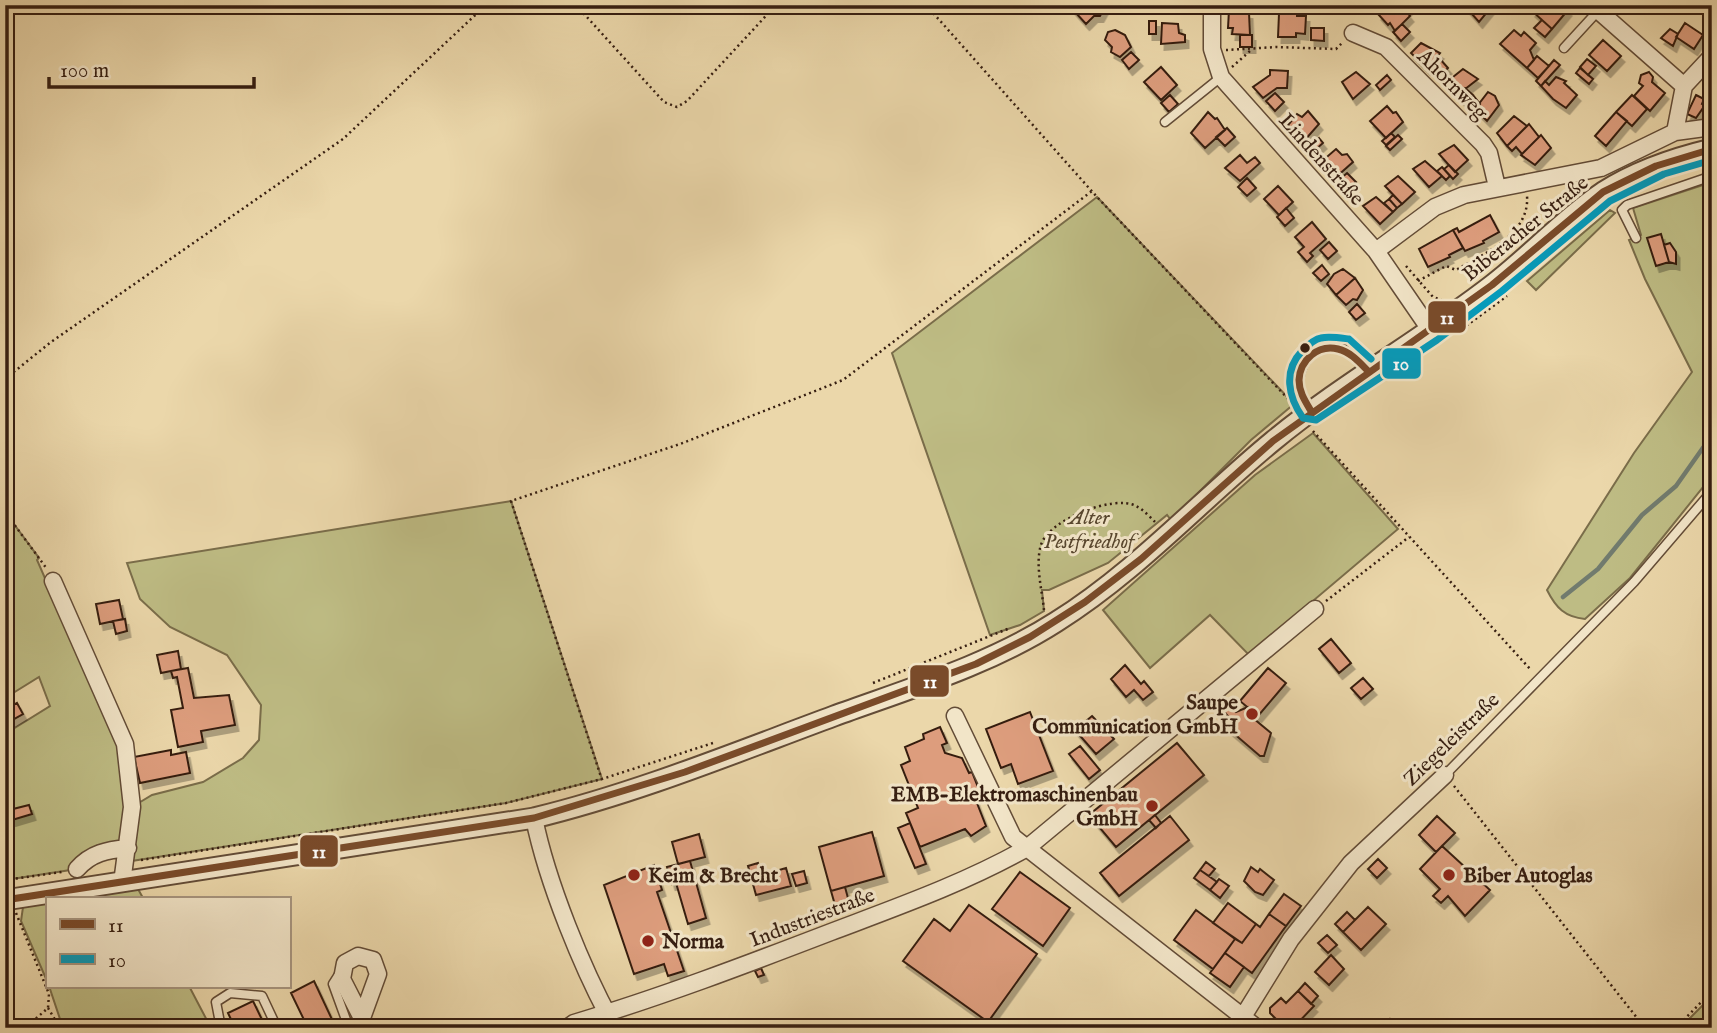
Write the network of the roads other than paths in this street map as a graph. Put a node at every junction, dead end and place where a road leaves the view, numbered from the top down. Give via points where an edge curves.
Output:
1 (1212, 5) edge
2 (1595, 8) edge
3 (1353, 33) road end
4 (1564, 48) dead end
5 (1712, 56) edge
6 (1221, 76) junction
7 (1684, 86) junction
8 (1165, 122) dead end
9 (1712, 127) edge
10 (1675, 132) junction
11 (1712, 149) edge
12 (1712, 176) edge
13 (1496, 187) junction
14 (1636, 238) dead end
15 (1381, 247) junction
16 (1431, 331) junction
17 (1369, 372) junction
18 (1305, 411) junction
19 (1712, 491) edge
20 (53, 581) road end
21 (1315, 609) road end
22 (956, 716) dead end
23 (1445, 775) joint
24 (534, 818) junction
25 (1027, 848) junction
26 (126, 855) junction
27 (77, 869) road end
28 (122, 883) junction
29 (9, 900) edge
30 (611, 1021) edge
31 (1239, 1022) edge
32 (360, 1025) edge
33 (222, 1028) edge
34 (276, 1028) edge
35 (567, 1028) edge
36 (1257, 1028) edge
37 (1482, 1028) edge
38 (1497, 1028) edge

1 - 6 street, Lindenstraße via 1212,49
2 - 4 lane
2 - 7 street
3 - 13 street, Ahornweg via 1386,47 1483,144
5 - 7 street
6 - 8 lane
6 - 15 street, Lindenstraße
7 - 10 street
9 - 10 street
10 - 13 street via 1601,167
11 - 16 street, Biberacher Straße via 1660,164 1604,192
12 - 14 lane via 1627,205 1622,210
13 - 15 street via 1435,207
15 - 16 street, Lindenstraße
16 - 17 street, Biberacher Straße
17 - 18 street, Biberacher Straße
17 - 18 lane via 1348,349 1322,348 1302,367 1298,385
18 - 24 street, Biberacher Straße via 1136,564 1055,623 936,678 641,788
19 - 23 lane, Ziegeleistraße via 1661,553
20 - 26 street via 125,744 132,807
21 - 25 street, Industriestraße
22 - 25 street via 1013,837
23 - 31 street, Ziegeleistraße via 1351,863 1291,939
24 - 28 street, Biberacher Straße
24 - 30 street via 556,891
25 - 30 street, Industriestraße via 994,867 636,1006
25 - 31 street
26 - 27 street via 106,850
26 - 28 street
28 - 29 street, Biberacher Straße
30 - 35 street, Industriestraße
31 - 36 street
32 - 32 street via 342,979 350,958 358,956 373,960 379,974
33 - 34 lane via 216,1002 230,993 262,996
37 - 38 street

